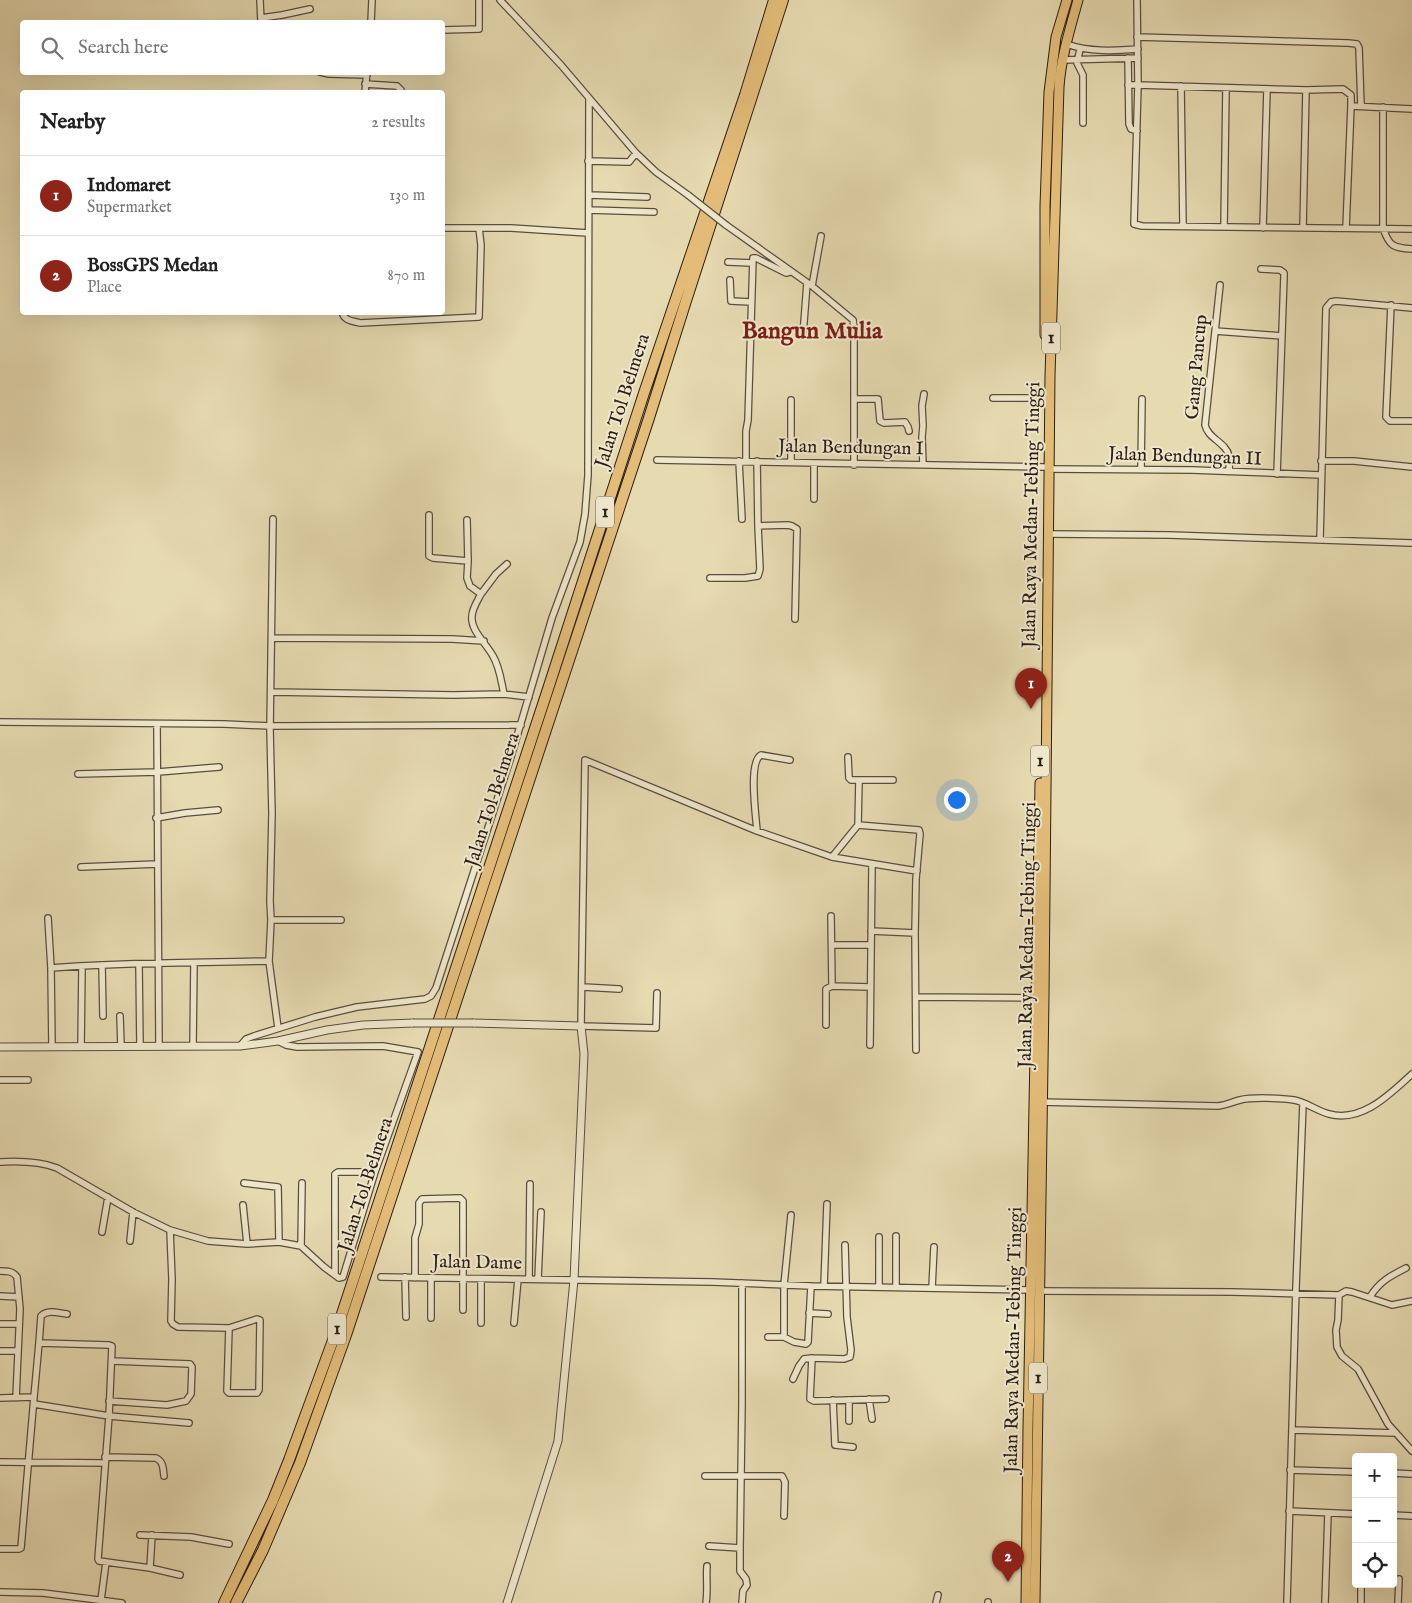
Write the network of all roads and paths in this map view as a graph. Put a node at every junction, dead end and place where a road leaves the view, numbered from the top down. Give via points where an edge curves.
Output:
1 (260, 0) edge
2 (372, 0) edge
3 (479, 0) edge
4 (500, 0) edge
5 (774, 0) edge
6 (783, 0) edge
7 (1066, 0) edge
8 (1078, 0) edge
9 (1138, 0) edge
10 (310, 9) dead end
11 (773, 17) junction
12 (261, 20) edge
13 (371, 20) edge
14 (445, 30) edge
15 (770, 30) junction
16 (1137, 36) junction
17 (1066, 44) junction
18 (1080, 49) junction
19 (1138, 49) junction
20 (1128, 58) junction
21 (1138, 58) junction
22 (1078, 59) junction
23 (1063, 60) junction
24 (367, 75) edge
25 (365, 84) junction
26 (1138, 85) junction
27 (1128, 86) junction
28 (1181, 86) junction
29 (1226, 88) junction
30 (1267, 89) junction
31 (365, 90) edge
32 (401, 90) edge
33 (1306, 90) junction
34 (589, 99) junction
35 (1351, 106) junction
36 (1361, 106) junction
37 (1383, 107) junction
38 (1412, 108) edge
39 (1083, 123) dead end
40 (1137, 130) junction
41 (636, 152) junction
42 (588, 161) junction
43 (590, 195) junction
44 (646, 198) dead end
45 (590, 210) junction
46 (654, 212) dead end
47 (1183, 226) junction
48 (1224, 227) junction
49 (445, 228) edge
50 (479, 228) junction
51 (1263, 228) junction
52 (1303, 228) junction
53 (1346, 228) junction
54 (1383, 228) junction
55 (1412, 229) edge
56 (588, 233) junction
57 (821, 236) dead end
58 (1412, 249) edge
59 (728, 262) dead end
60 (752, 263) junction
61 (1261, 269) dead end
62 (790, 272) junction
63 (730, 280) dead end
64 (810, 285) junction
65 (1220, 285) dead end
66 (751, 302) junction
67 (1391, 305) junction
68 (1412, 308) edge
69 (343, 315) edge
70 (1215, 331) junction
71 (803, 335) dead end
72 (1282, 336) junction
73 (924, 394) dead end
74 (992, 398) dead end
75 (1045, 398) junction
76 (854, 399) junction
77 (1142, 399) dead end
78 (791, 400) dead end
79 (1412, 421) edge
80 (909, 431) dead end
81 (657, 460) dead end
82 (739, 461) junction
83 (746, 461) junction
84 (757, 461) junction
85 (1321, 461) junction
86 (791, 462) junction
87 (814, 463) junction
88 (854, 465) junction
89 (922, 465) junction
90 (1412, 467) edge
91 (1046, 468) junction
92 (1141, 469) junction
93 (1229, 472) junction
94 (1278, 474) junction
95 (1321, 475) junction
96 (814, 499) dead end
97 (429, 515) dead end
98 (273, 519) dead end
99 (742, 519) dead end
100 (467, 520) dead end
101 (758, 526) junction
102 (1048, 534) junction
103 (1320, 540) junction
104 (1412, 543) edge
105 (468, 561) junction
106 (506, 564) dead end
107 (710, 578) dead end
108 (481, 594) junction
109 (795, 619) dead end
110 (272, 638) junction
111 (484, 641) junction
112 (271, 692) junction
113 (504, 694) junction
114 (529, 697) junction
115 (0, 722) edge
116 (157, 724) junction
117 (521, 725) junction
118 (270, 726) junction
119 (848, 757) dead end
120 (790, 760) dead end
121 (219, 767) dead end
122 (158, 772) junction
123 (78, 774) dead end
124 (859, 780) junction
125 (894, 780) dead end
126 (218, 810) dead end
127 (156, 818) junction
128 (858, 825) junction
129 (757, 831) junction
130 (832, 858) junction
131 (157, 864) junction
132 (872, 865) junction
133 (81, 867) dead end
134 (917, 871) junction
135 (831, 916) dead end
136 (48, 918) dead end
137 (271, 920) junction
138 (341, 920) dead end
139 (871, 931) junction
140 (915, 933) junction
141 (832, 945) junction
142 (871, 945) junction
143 (269, 961) junction
144 (159, 963) junction
145 (194, 963) junction
146 (139, 964) junction
147 (102, 965) junction
148 (82, 966) junction
149 (51, 968) junction
150 (832, 986) junction
151 (870, 987) junction
152 (583, 988) junction
153 (619, 989) dead end
154 (657, 993) dead end
155 (916, 997) junction
156 (1037, 998) junction
157 (103, 1016) dead end
158 (120, 1016) dead end
159 (826, 1025) dead end
160 (581, 1026) junction
161 (278, 1028) junction
162 (278, 1041) junction
163 (870, 1044) dead end
164 (121, 1046) junction
165 (140, 1046) junction
166 (159, 1046) junction
167 (193, 1046) junction
168 (240, 1046) junction
169 (0, 1047) edge
170 (52, 1047) junction
171 (81, 1047) junction
172 (916, 1050) dead end
173 (1412, 1074) edge
174 (0, 1080) edge
175 (28, 1080) dead end
176 (1038, 1102) junction
177 (1303, 1103) junction
178 (0, 1162) edge
179 (375, 1172) junction
180 (244, 1183) dead end
181 (302, 1183) dead end
182 (530, 1184) dead end
183 (108, 1197) junction
184 (828, 1204) dead end
185 (242, 1205) dead end
186 (133, 1212) junction
187 (542, 1212) dead end
188 (792, 1215) dead end
189 (170, 1230) junction
190 (102, 1232) dead end
191 (896, 1236) dead end
192 (879, 1237) dead end
193 (130, 1241) dead end
194 (279, 1242) junction
195 (247, 1244) junction
196 (845, 1245) dead end
197 (301, 1246) junction
198 (934, 1247) dead end
199 (1406, 1268) dead end
200 (0, 1271) edge
201 (335, 1274) junction
202 (381, 1277) dead end
203 (405, 1277) junction
204 (415, 1278) junction
205 (430, 1278) junction
206 (463, 1278) junction
207 (481, 1279) junction
208 (518, 1279) junction
209 (529, 1279) junction
210 (538, 1279) junction
211 (574, 1280) junction
212 (742, 1283) junction
213 (784, 1285) junction
214 (811, 1286) junction
215 (824, 1286) junction
216 (847, 1286) junction
217 (879, 1287) junction
218 (896, 1287) junction
219 (932, 1288) junction
220 (1035, 1290) junction
221 (1296, 1294) junction
222 (1339, 1295) junction
223 (0, 1296) edge
224 (19, 1297) junction
225 (1370, 1297) junction
226 (1412, 1301) edge
227 (463, 1310) dead end
228 (810, 1313) junction
229 (67, 1314) dead end
230 (828, 1314) dead end
231 (406, 1317) dead end
232 (431, 1318) dead end
233 (481, 1323) dead end
234 (514, 1323) dead end
235 (0, 1324) edge
236 (20, 1324) junction
237 (229, 1328) junction
238 (768, 1336) dead end
239 (784, 1338) junction
240 (39, 1343) junction
241 (0, 1351) edge
242 (18, 1351) junction
243 (812, 1358) junction
244 (112, 1361) junction
245 (792, 1379) dead end
246 (0, 1398) edge
247 (16, 1398) junction
248 (869, 1399) junction
249 (886, 1399) dead end
250 (833, 1400) junction
251 (849, 1400) junction
252 (34, 1401) junction
253 (109, 1401) junction
254 (109, 1416) junction
255 (872, 1419) dead end
256 (849, 1421) dead end
257 (188, 1423) dead end
258 (1292, 1430) junction
259 (1396, 1433) junction
260 (853, 1447) dead end
261 (1412, 1451) edge
262 (105, 1460) junction
263 (30, 1461) junction
264 (0, 1462) edge
265 (1290, 1470) junction
266 (1352, 1472) edge
267 (1397, 1474) edge
268 (1412, 1474) edge
269 (164, 1476) dead end
270 (705, 1476) dead end
271 (740, 1476) junction
272 (1289, 1511) junction
273 (1328, 1513) junction
274 (1352, 1514) edge
275 (1397, 1515) edge
276 (784, 1516) dead end
277 (1412, 1516) edge
278 (140, 1535) dead end
279 (152, 1535) junction
280 (229, 1544) dead end
281 (709, 1546) dead end
282 (740, 1548) junction
283 (0, 1549) edge
284 (106, 1562) junction
285 (707, 1566) dead end
286 (150, 1568) junction
287 (180, 1575) dead end
288 (1399, 1579) dead end
289 (1362, 1588) edge
290 (0, 1592) edge
291 (938, 1595) dead end
292 (101, 1600) junction
293 (122, 1603) edge
294 (224, 1603) edge
295 (236, 1603) edge
296 (506, 1603) edge
297 (706, 1603) edge
298 (742, 1603) edge
299 (936, 1603) edge
300 (1026, 1603) edge
301 (1035, 1603) edge
302 (1287, 1603) edge
303 (1325, 1603) edge
304 (1361, 1603) edge
305 (1398, 1603) edge

1 - 12 street
2 - 13 street
3 - 14 street via 479,29
4 - 34 street
5 - 11 highway, Jalan Tol Belmera / 1
6 - 11 highway, Jalan Tol Belmera / 1
7 - 75 highway, Jalan Raya Medan-Tebing Tinggi / 1 via 1056,37 1049,92 1045,206
8 - 17 highway, Jalan Raya Medan-Tebing Tinggi / 1
9 - 16 street
10 - 12 street
11 - 15 highway, Jalan Tol Belmera / 1
15 - 294 highway, Jalan Tol Belmera / 1 via 745,94 644,393 336,1332 273,1500
15 - 295 highway, Jalan Tol Belmera / 1 via 648,422 346,1335 300,1463 263,1550
16 - 19 street
16 - 36 street via 1357,44
17 - 18 street
17 - 23 highway, Jalan Raya Medan-Tebing Tinggi / 1
18 - 19 street
18 - 22 street
19 - 21 street
20 - 21 street
20 - 22 street
20 - 27 street
21 - 26 street
22 - 23 street
22 - 39 street via 1083,75
23 - 91 highway, Jalan Raya Medan-Tebing Tinggi / 1 via 1054,206
24 - 25 street
25 - 31 street
25 - 32 street via 397,86
26 - 27 street
26 - 28 street
26 - 40 street
27 - 40 street via 1128,124 1130,129
28 - 29 street
28 - 47 street
29 - 30 street
29 - 48 street
30 - 33 street
30 - 51 street
33 - 35 street via 1343,89 1350,95
33 - 52 street
34 - 41 street
34 - 42 street
35 - 36 street
35 - 53 street
36 - 37 street
37 - 38 street
37 - 54 street
40 - 47 street via 1134,224
41 - 42 street via 629,162
41 - 62 street, bridge via 656,172
42 - 43 street
43 - 44 street
43 - 45 street
45 - 46 street
45 - 56 street
47 - 48 street
48 - 51 street
49 - 50 street
50 - 56 street
50 - 69 street via 479,317 360,323 347,320
51 - 52 street
52 - 53 street
53 - 54 street
54 - 55 street
54 - 58 street via 1391,244 1400,249
56 - 114 street via 588,475 585,514 580,542 552,618
57 - 64 street
59 - 60 street
60 - 62 street via 755,257 782,272
60 - 66 street
61 - 72 street via 1284,273
62 - 64 street
63 - 66 street via 730,301
64 - 71 street
64 - 76 street via 854,322
65 - 70 street, Gang Pancup
66 - 83 street
67 - 68 street
67 - 79 street via 1386,417 1390,421
67 - 85 street via 1336,301 1330,302 1326,308
70 - 72 street
70 - 93 street, Gang Pancup via 1205,425 1229,454
72 - 94 street
73 - 89 street
74 - 75 street
75 - 91 highway, Jalan Raya Medan-Tebing Tinggi / 1
76 - 80 street via 878,399 880,421 905,422
76 - 88 street
77 - 92 street
78 - 86 street
81 - 82 street, Jalan Bendungan I
82 - 83 street, Jalan Bendungan I
82 - 99 street
83 - 84 street, Jalan Bendungan I
84 - 86 street, Jalan Bendungan I
84 - 101 street
85 - 90 street
85 - 95 street
86 - 87 street, Jalan Bendungan I
87 - 88 street, Jalan Bendungan I
87 - 96 street
88 - 89 street, Jalan Bendungan I
89 - 91 street, Jalan Bendungan I
91 - 92 street, Jalan Bendungan II
91 - 102 highway, Jalan Raya Medan-Tebing Tinggi / 1
91 - 156 highway, Jalan Raya Medan-Tebing Tinggi / 1
92 - 93 street, Jalan Bendungan II
93 - 94 street, Jalan Bendungan II
94 - 95 street, Jalan Bendungan II
95 - 103 street
97 - 105 street via 429,556
98 - 110 street
100 - 105 street
101 - 107 street via 758,576
101 - 109 street via 788,525 797,529
102 - 103 street via 1169,534
102 - 176 highway, Jalan Raya Medan-Tebing Tinggi / 1
103 - 104 street
105 - 108 street via 468,583
106 - 108 street
108 - 111 street via 472,615 472,625
110 - 111 street
110 - 112 street
111 - 113 street via 498,668
112 - 113 street
112 - 118 street
113 - 114 street
114 - 117 street
115 - 116 street
116 - 118 street
116 - 122 street
117 - 118 street
117 - 161 street via 434,993 425,999 357,1007
118 - 137 street
119 - 124 street via 849,778
120 - 129 street via 758,757 754,794
121 - 122 street
122 - 123 street
122 - 127 street
124 - 125 street
124 - 128 street
126 - 127 street
127 - 131 street
128 - 130 street
128 - 134 street via 919,830
129 - 130 street
129 - 152 street via 585,760
130 - 132 street
131 - 133 street
131 - 144 street
132 - 134 street
132 - 139 street
134 - 140 street
135 - 141 street
136 - 149 street
137 - 138 street
137 - 143 street
139 - 140 street
139 - 142 street
140 - 155 street
141 - 142 street
141 - 150 street
142 - 151 street
143 - 145 street
143 - 161 street
144 - 145 street
144 - 146 street
144 - 166 street
145 - 167 street
146 - 147 street
146 - 165 street
147 - 148 street
147 - 157 street
148 - 149 street
148 - 171 street
149 - 170 street
150 - 151 street
150 - 159 street via 825,990
151 - 163 street
152 - 153 street
152 - 160 street
154 - 160 street via 656,1028
155 - 156 street
155 - 172 street
156 - 176 highway, Jalan Raya Medan-Tebing Tinggi / 1
158 - 164 street
160 - 162 street, bridge via 413,1023 354,1026
160 - 211 street via 584,1054
161 - 168 street via 246,1039
162 - 168 street
162 - 179 street via 297,1046 383,1046 418,1052
164 - 165 street
164 - 171 street
165 - 166 street
166 - 167 street
167 - 168 street
169 - 170 street
170 - 171 street
173 - 177 street via 1382,1100 1352,1114 1331,1115
174 - 175 street
176 - 177 street via 1218,1106 1246,1099
176 - 220 highway, Jalan Raya Medan-Tebing Tinggi / 1
177 - 221 street
178 - 183 street via 47,1164
179 - 201 street via 342,1277
179 - 201 street via 335,1174
180 - 194 street via 278,1186
181 - 197 street
182 - 209 street
183 - 186 street
183 - 190 street
184 - 215 street
185 - 195 street
186 - 189 street
186 - 193 street
187 - 210 street
188 - 213 street
189 - 195 street via 208,1241
189 - 237 street via 171,1321 178,1327
191 - 218 street
192 - 217 street
194 - 195 street
194 - 197 street
196 - 216 street
197 - 201 street
198 - 219 street
199 - 225 street via 1385,1279
200 - 224 street via 15,1273
202 - 203 street, Jalan Dame
203 - 204 street, Jalan Dame
203 - 231 street
204 - 205 street, Jalan Dame
204 - 206 street via 419,1202 422,1199 460,1198 463,1201
205 - 206 street, Jalan Dame
205 - 232 street
206 - 207 street, Jalan Dame
206 - 227 street
207 - 208 street, Jalan Dame
207 - 233 street
208 - 209 street, Jalan Dame
208 - 234 street
209 - 210 street, Jalan Dame
210 - 211 street, Jalan Dame
211 - 212 street, Jalan Dame
211 - 296 street via 558,1441
212 - 213 street, Jalan Dame
212 - 271 street
213 - 214 street, Jalan Dame
213 - 239 street
214 - 215 street, Jalan Dame
214 - 228 street
215 - 216 street, Jalan Dame
216 - 217 street, Jalan Dame
216 - 243 street via 850,1357
217 - 218 street, Jalan Dame
218 - 219 street, Jalan Dame
219 - 220 street, Jalan Dame
220 - 221 street, Jalan Dame
220 - 300 highway, Jalan Raya Medan-Tebing Tinggi / 1
220 - 301 highway, Jalan Raya Medan-Tebing Tinggi / 1
221 - 222 street, Jalan Dame
221 - 258 street
222 - 225 street, Jalan Dame via 1349,1291
222 - 259 street via 1338,1347 1342,1356 1358,1369
223 - 224 street
224 - 236 street
225 - 226 street, Jalan Dame via 1394,1305
228 - 230 street
228 - 239 street via 808,1343
229 - 240 street via 49,1312 41,1316
235 - 236 street
236 - 242 street
237 - 237 street via 260,1320 260,1390 257,1393 227,1392
238 - 239 street
240 - 244 street via 110,1345
240 - 252 street
241 - 242 street
242 - 247 street
243 - 245 street via 804,1359
243 - 250 street via 810,1399
244 - 253 street
244 - 253 street via 190,1364 191,1394 186,1401 168,1405
246 - 247 street
247 - 252 street
248 - 249 street
248 - 251 street
248 - 255 street
250 - 251 street
250 - 260 street via 835,1445
251 - 256 street
252 - 254 street
252 - 263 street
253 - 254 street
254 - 257 street
254 - 262 street
258 - 259 street
258 - 265 street
259 - 261 street
262 - 263 street
262 - 269 street via 156,1458 162,1464
262 - 284 street via 98,1560
263 - 264 street
263 - 283 street via 21,1548
265 - 266 street
265 - 272 street
267 - 268 street
270 - 271 street
271 - 276 street via 783,1477
271 - 282 street
272 - 273 street
272 - 302 street
273 - 274 street
273 - 303 street
275 - 277 street
278 - 279 street
279 - 280 street
279 - 286 street
281 - 282 street
282 - 298 street via 740,1571 747,1585
284 - 286 street
284 - 292 street
285 - 297 street
286 - 287 street
288 - 305 street
289 - 304 street
290 - 292 street
291 - 299 street
292 - 293 street

